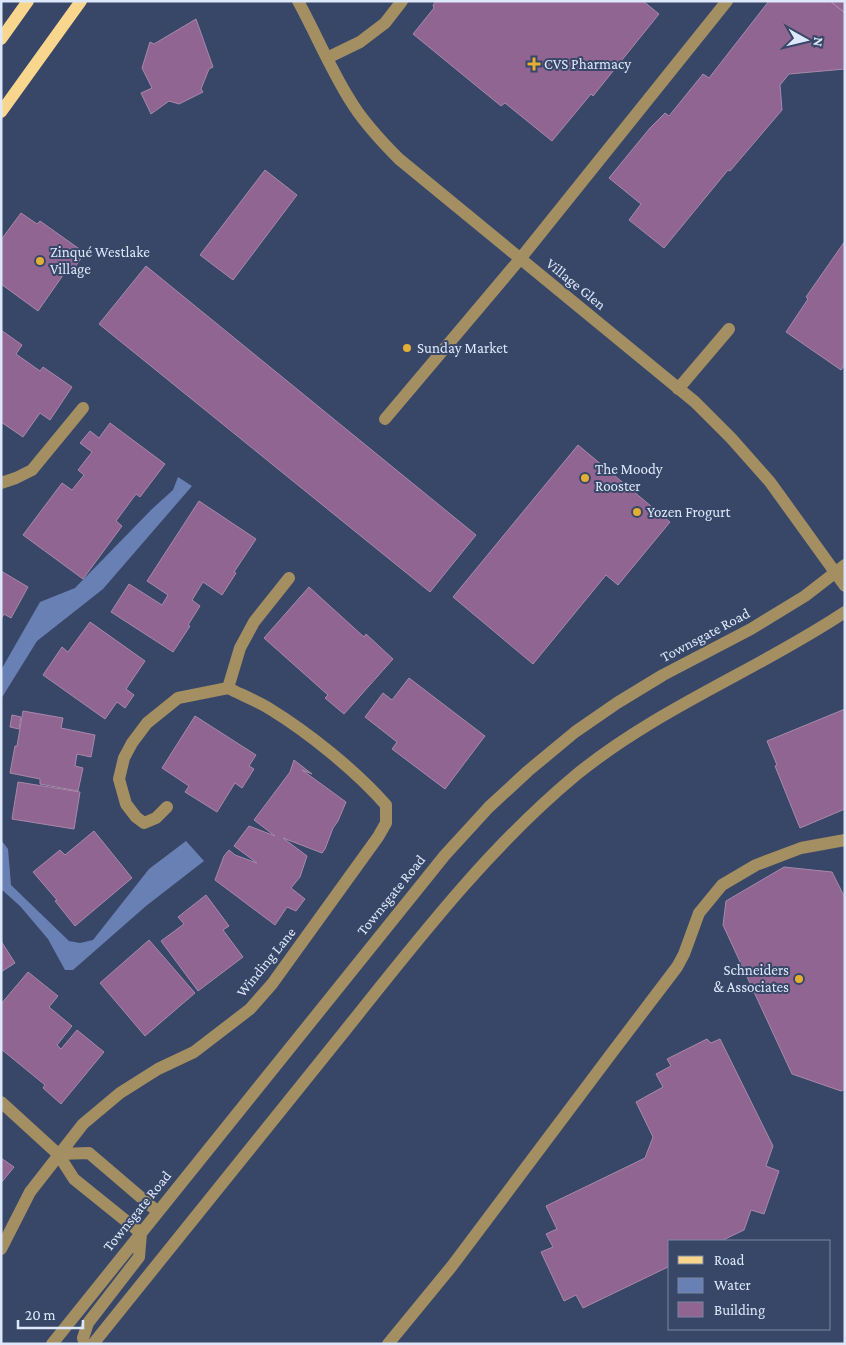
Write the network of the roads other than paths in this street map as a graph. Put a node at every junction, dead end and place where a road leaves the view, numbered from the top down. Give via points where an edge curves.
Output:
1 (28, 1) edge
2 (81, 1) edge
3 (298, 1) edge
4 (402, 1) edge
5 (727, 1) edge
6 (1, 38) edge
7 (327, 58) junction
8 (1, 112) edge
9 (520, 259) junction
10 (729, 328) dead end
11 (678, 389) junction
12 (83, 408) dead end
13 (385, 418) dead end
14 (1, 483) edge
15 (840, 569) edge
16 (289, 578) dead end
17 (845, 586) edge
18 (845, 612) edge
19 (228, 688) junction
20 (168, 807) dead end
21 (845, 840) edge
22 (1, 1102) edge
23 (58, 1154) junction
24 (158, 1212) junction
25 (141, 1233) junction
26 (1, 1249) edge
27 (52, 1344) edge
28 (85, 1344) edge
29 (93, 1344) edge
30 (388, 1344) edge

1 - 6 main road
2 - 8 main road
3 - 7 street, Village Glen
4 - 7 street via 384,23 360,42
5 - 9 street
7 - 9 street, Village Glen via 368,127 399,159
9 - 11 street, Village Glen
9 - 13 street
10 - 11 street
11 - 15 street, Village Glen via 725,432 770,482
12 - 14 street via 32,470
15 - 17 street, Village Glen
15 - 24 street, Townsgate Road via 806,596 617,703 575,732 489,807 445,855
16 - 19 street via 254,622 240,648
18 - 29 street via 656,719 609,750 537,809 493,853 433,922
19 - 20 street via 178,698 147,724 128,750 119,779 126,804 144,823
19 - 23 street, Winding Lane via 269,708 319,743 386,805 386,823 324,914 250,1009 194,1052 158,1069 120,1094 83,1124
21 - 30 street via 800,848 756,865 722,885 699,913 677,967 452,1266
22 - 23 street
23 - 24 street via 89,1153
23 - 25 street via 74,1179
23 - 26 street, Winding Lane via 30,1192
24 - 25 street, Townsgate Road
25 - 27 street, Townsgate Road
25 - 28 street via 139,1256 88,1323 83,1338

